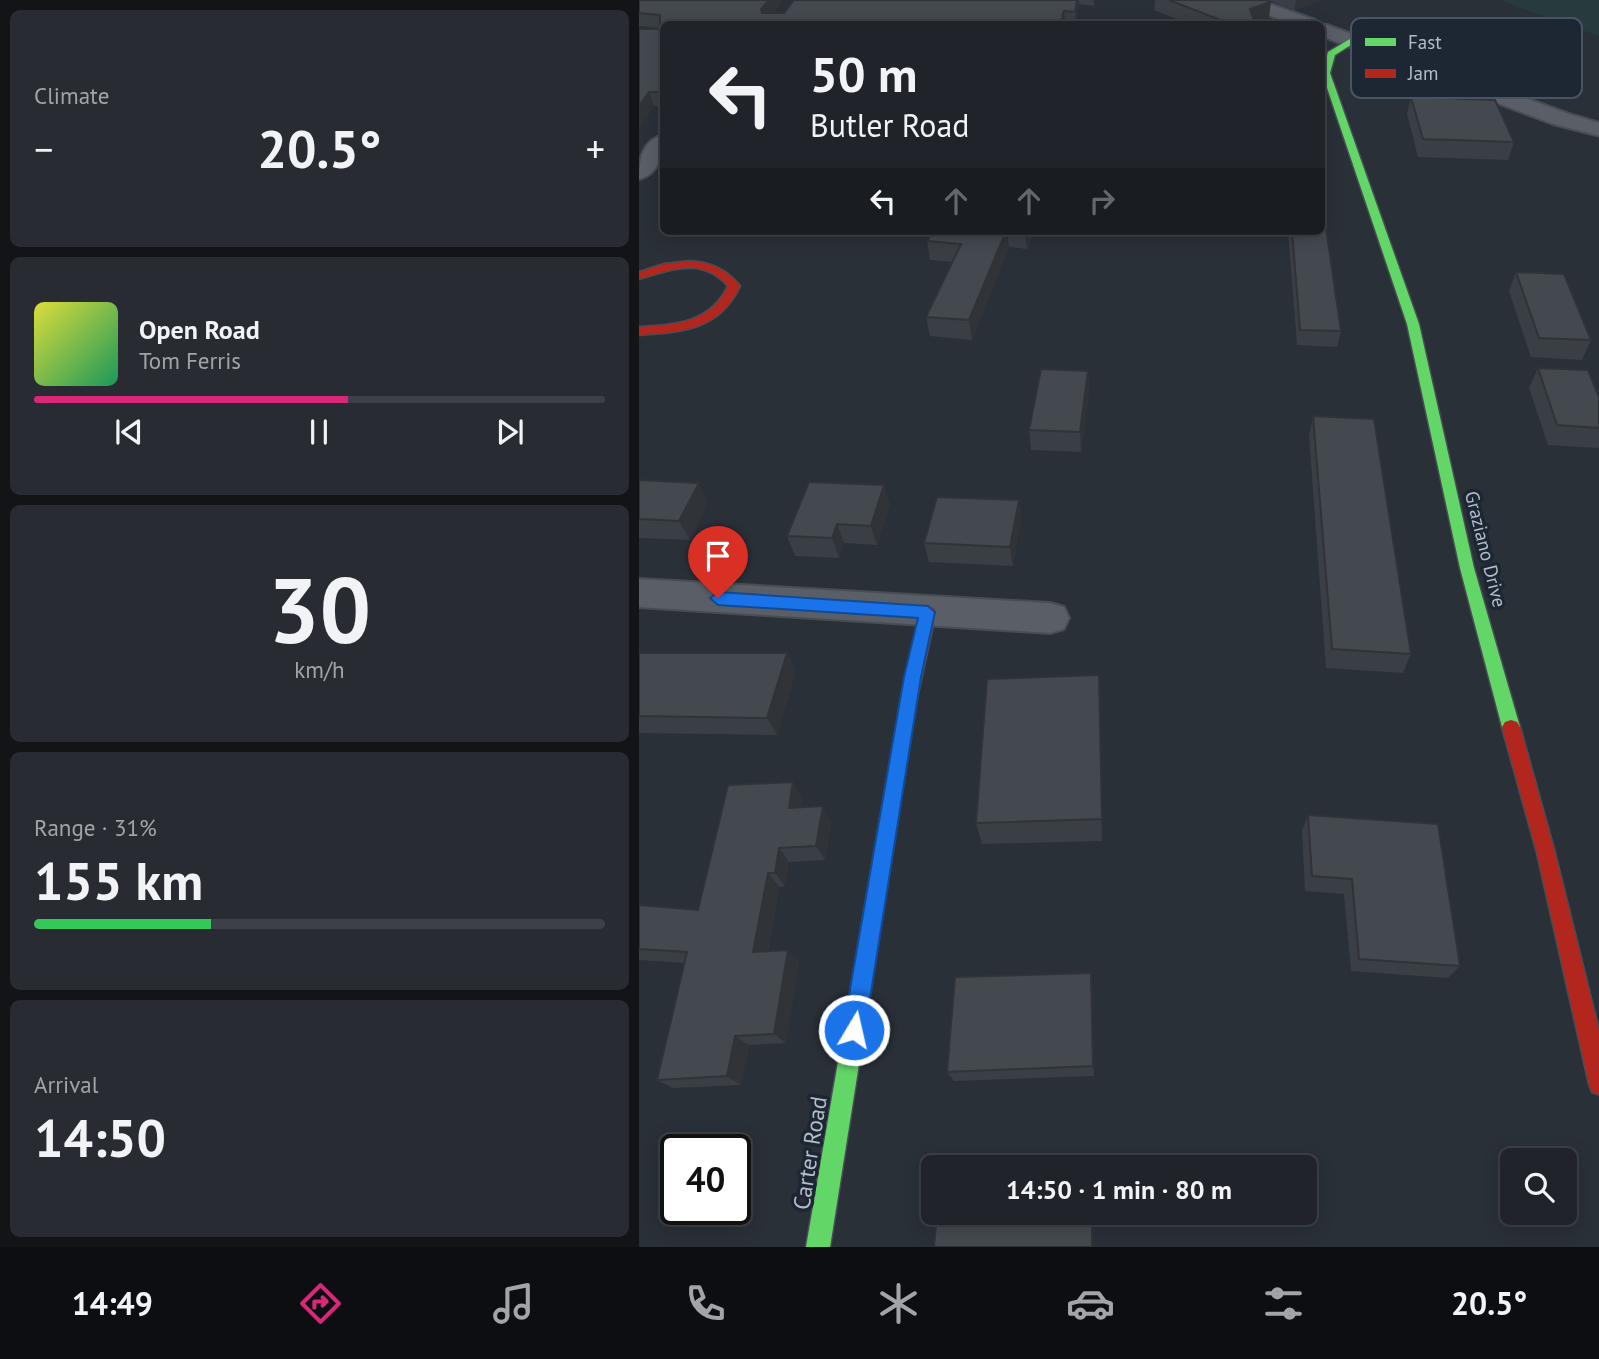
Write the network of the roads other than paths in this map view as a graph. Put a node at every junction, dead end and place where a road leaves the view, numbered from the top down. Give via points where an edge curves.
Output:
1 (1243, 0) edge
2 (1301, 21) edge
3 (1325, 30) edge
4 (1351, 40) edge
5 (1351, 42) edge
6 (1507, 98) edge
7 (1599, 130) edge
8 (660, 146) edge
9 (639, 173) edge
10 (660, 175) edge
11 (639, 276) edge
12 (639, 331) edge
13 (639, 593) edge
14 (928, 612) junction
15 (1050, 618) dead end
16 (1599, 1084) edge
17 (818, 1247) edge

1 - 2 street
3 - 4 street
5 - 16 street, Graziano Drive via 1331,54 1326,73 1413,324 1467,568 1546,853
6 - 7 street
8 - 9 street
9 - 10 street
11 - 12 street via 672,266 704,265 722,271 734,286 724,306 706,318 674,328
13 - 14 street
14 - 15 street
14 - 17 street, Carter Road via 912,677

